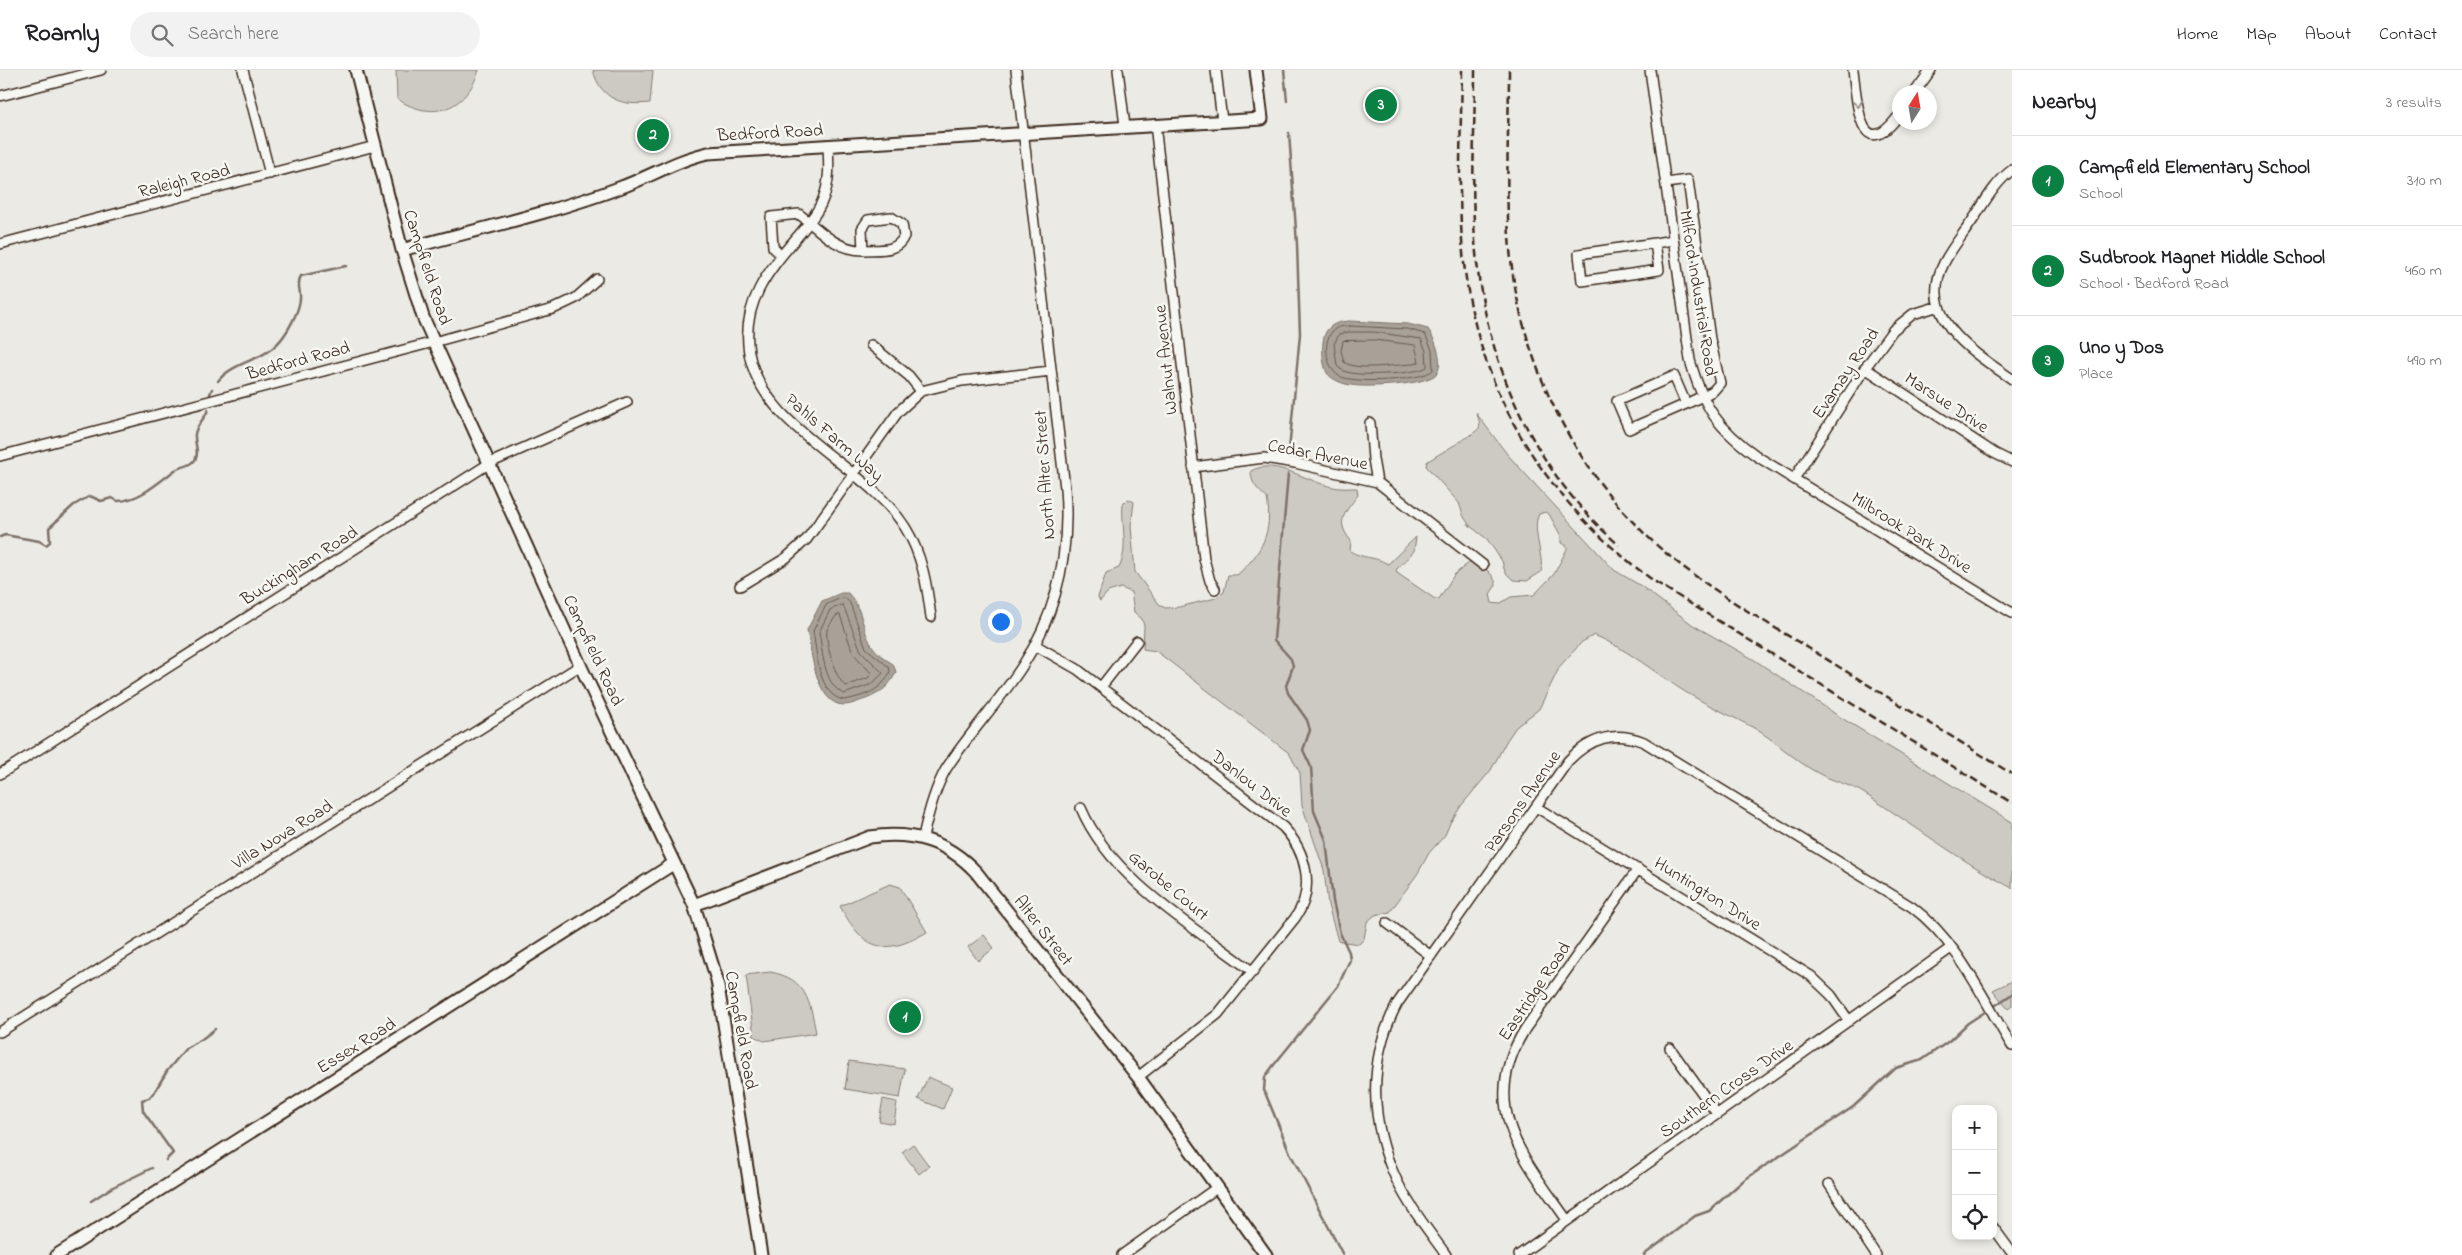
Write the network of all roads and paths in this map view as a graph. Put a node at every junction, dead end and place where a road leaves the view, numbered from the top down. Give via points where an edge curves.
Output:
1 (101, 70) edge
2 (243, 70) edge
3 (356, 70) edge
4 (1016, 70) edge
5 (1118, 70) edge
6 (1216, 70) edge
7 (1256, 70) edge
8 (1650, 70) edge
9 (1853, 70) edge
10 (1931, 70) edge
11 (1920, 85) edge
12 (0, 96) edge
13 (1222, 121) junction
14 (1155, 124) junction
15 (1892, 124) edge
16 (1125, 126) junction
17 (1024, 135) junction
18 (375, 146) junction
19 (828, 146) junction
20 (2012, 170) edge
21 (270, 174) junction
22 (1666, 183) junction
23 (810, 222) junction
24 (1673, 240) junction
25 (1656, 243) junction
26 (0, 244) edge
27 (402, 250) junction
28 (863, 250) junction
29 (781, 255) junction
30 (597, 279) dead end
31 (1940, 306) junction
32 (434, 342) junction
33 (871, 345) dead end
34 (1865, 368) junction
35 (1051, 371) junction
36 (2012, 379) edge
37 (921, 392) junction
38 (1702, 397) junction
39 (627, 402) dead end
40 (1686, 404) junction
41 (1370, 423) dead end
42 (0, 456) edge
43 (2012, 462) edge
44 (490, 463) junction
45 (1193, 467) junction
46 (854, 475) junction
47 (1794, 478) junction
48 (1377, 482) junction
49 (1483, 565) dead end
50 (740, 586) dead end
51 (1215, 589) dead end
52 (2012, 613) edge
53 (931, 617) dead end
54 (1137, 641) dead end
55 (1035, 645) junction
56 (581, 665) junction
57 (1101, 687) junction
58 (0, 774) edge
59 (1536, 807) junction
60 (1081, 808) dead end
61 (923, 837) junction
62 (673, 864) junction
63 (1638, 869) junction
64 (694, 905) junction
65 (1387, 923) dead end
66 (1951, 948) junction
67 (1431, 956) junction
68 (1253, 972) junction
69 (1849, 1021) junction
70 (0, 1032) edge
71 (2012, 1046) edge
72 (1670, 1048) dead end
73 (1138, 1077) junction
74 (1717, 1114) junction
75 (1829, 1184) dead end
76 (1218, 1187) junction
77 (1567, 1220) junction
78 (1997, 1232) edge
79 (2012, 1253) edge
80 (58, 1255) edge
81 (761, 1255) edge
82 (1122, 1255) edge
83 (1266, 1255) edge
84 (1446, 1255) edge
85 (1518, 1255) edge
86 (1876, 1255) edge

1 - 12 street
2 - 21 street
3 - 18 street, Campfield Road
4 - 17 street, North Alter Street
5 - 16 street
6 - 13 street
7 - 13 street, Bedford Road via 1262,119
8 - 22 street, Milford Industrial Road
9 -> 15 street via 1861,122 1865,129 1872,134 1881,134
10 - 11 street
13 - 14 street, Bedford Road
14 - 16 street, Bedford Road
14 - 45 street, Walnut Avenue
16 - 17 street, Bedford Road
17 - 19 street, Bedford Road
17 - 35 street, North Alter Street
18 - 21 street, Raleigh Road
18 - 27 street, Campfield Road
19 - 23 street, Pahls Farm Way via 827,186
19 - 27 street, Bedford Road via 745,150 691,157 599,195
20 - 31 street via 1943,264 1939,277
21 - 26 street, Raleigh Road
22 - 24 street, Milford Industrial Road
22 - 38 street via 1688,180 1710,339 1720,380 1718,387
23 - 28 street via 842,248
23 - 29 street, Pahls Farm Way
23 - 29 street via 799,214 771,216 773,247
24 - 25 street
24 - 38 street, Milford Industrial Road via 1690,360
25 - 25 street via 1578,254 1582,281 1659,270
27 - 32 street, Campfield Road via 417,302
28 - 28 street via 862,229 868,220 891,217 902,224 904,236 898,246
29 - 46 street, Pahls Farm Way via 763,279 750,307 747,337 752,368 777,410
30 - 32 street, Bedford Road via 566,304
31 - 34 street, Evamay Road via 1903,320
31 - 36 street via 1945,321 1960,341
32 - 42 street, Bedford Road
32 - 44 street, Campfield Road
33 - 37 street via 908,376
34 - 43 street, Marsue Drive
34 - 47 street, Evamay Road
35 - 37 street via 962,381
35 - 55 street, North Alter Street via 1065,488 1067,535 1054,602
37 - 46 street via 898,412
38 - 40 street
38 - 47 street, Milford Industrial Road via 1729,435
39 - 44 street, Buckingham Road
40 - 40 street via 1629,429 1617,401 1674,376
41 - 48 street
44 - 56 street, Campfield Road
44 - 58 street, Buckingham Road
45 - 48 street, Cedar Avenue via 1264,458
45 - 51 street, Walnut Avenue via 1204,559
46 - 50 street via 798,549
46 - 53 street, Pahls Farm Way via 905,527 924,571
47 - 52 street, Milbrook Park Drive
48 - 49 street
54 - 57 street
55 - 57 street, Danlou Drive
55 - 61 street, North Alter Street via 946,770 930,808
56 - 62 street, Campfield Road
56 - 70 street, Villa Nova Road
57 - 68 street, Danlou Drive via 1283,827 1298,845 1307,882 1305,902
59 - 63 street, Huntington Drive
59 - 66 street, Parsons Avenue via 1568,761 1586,745 1608,736 1634,738 1912,907 1935,927
59 - 67 street, Parsons Avenue
60 - 68 street, Garobe Court via 1096,838 1127,874
61 - 64 street, Alter Street via 870,837
61 - 73 street, Alter Street via 952,851 976,872
62 - 64 street, Campfield Road
62 - 80 street, Essex Road
63 - 69 street, Huntington Drive via 1810,976 1831,995
63 - 77 street, Eastridge Road via 1525,1029 1509,1063 1504,1101 1513,1139
64 - 81 street, Campfield Road via 717,980
65 - 67 street
66 - 69 street, Southern Cross Drive
66 - 71 street, Parsons Avenue
67 - 84 street, Parsons Avenue via 1397,1004 1382,1036 1376,1058 1375,1101 1382,1142 1398,1182
68 - 73 street, Danlou Drive via 1213,1018
69 - 74 street, Southern Cross Drive
72 - 74 street
73 - 76 street, Alter Street
74 - 77 street, Southern Cross Drive
75 - 86 street
76 - 82 street
76 - 83 street, Alter Street
77 - 85 street, Southern Cross Drive
78 - 79 street

